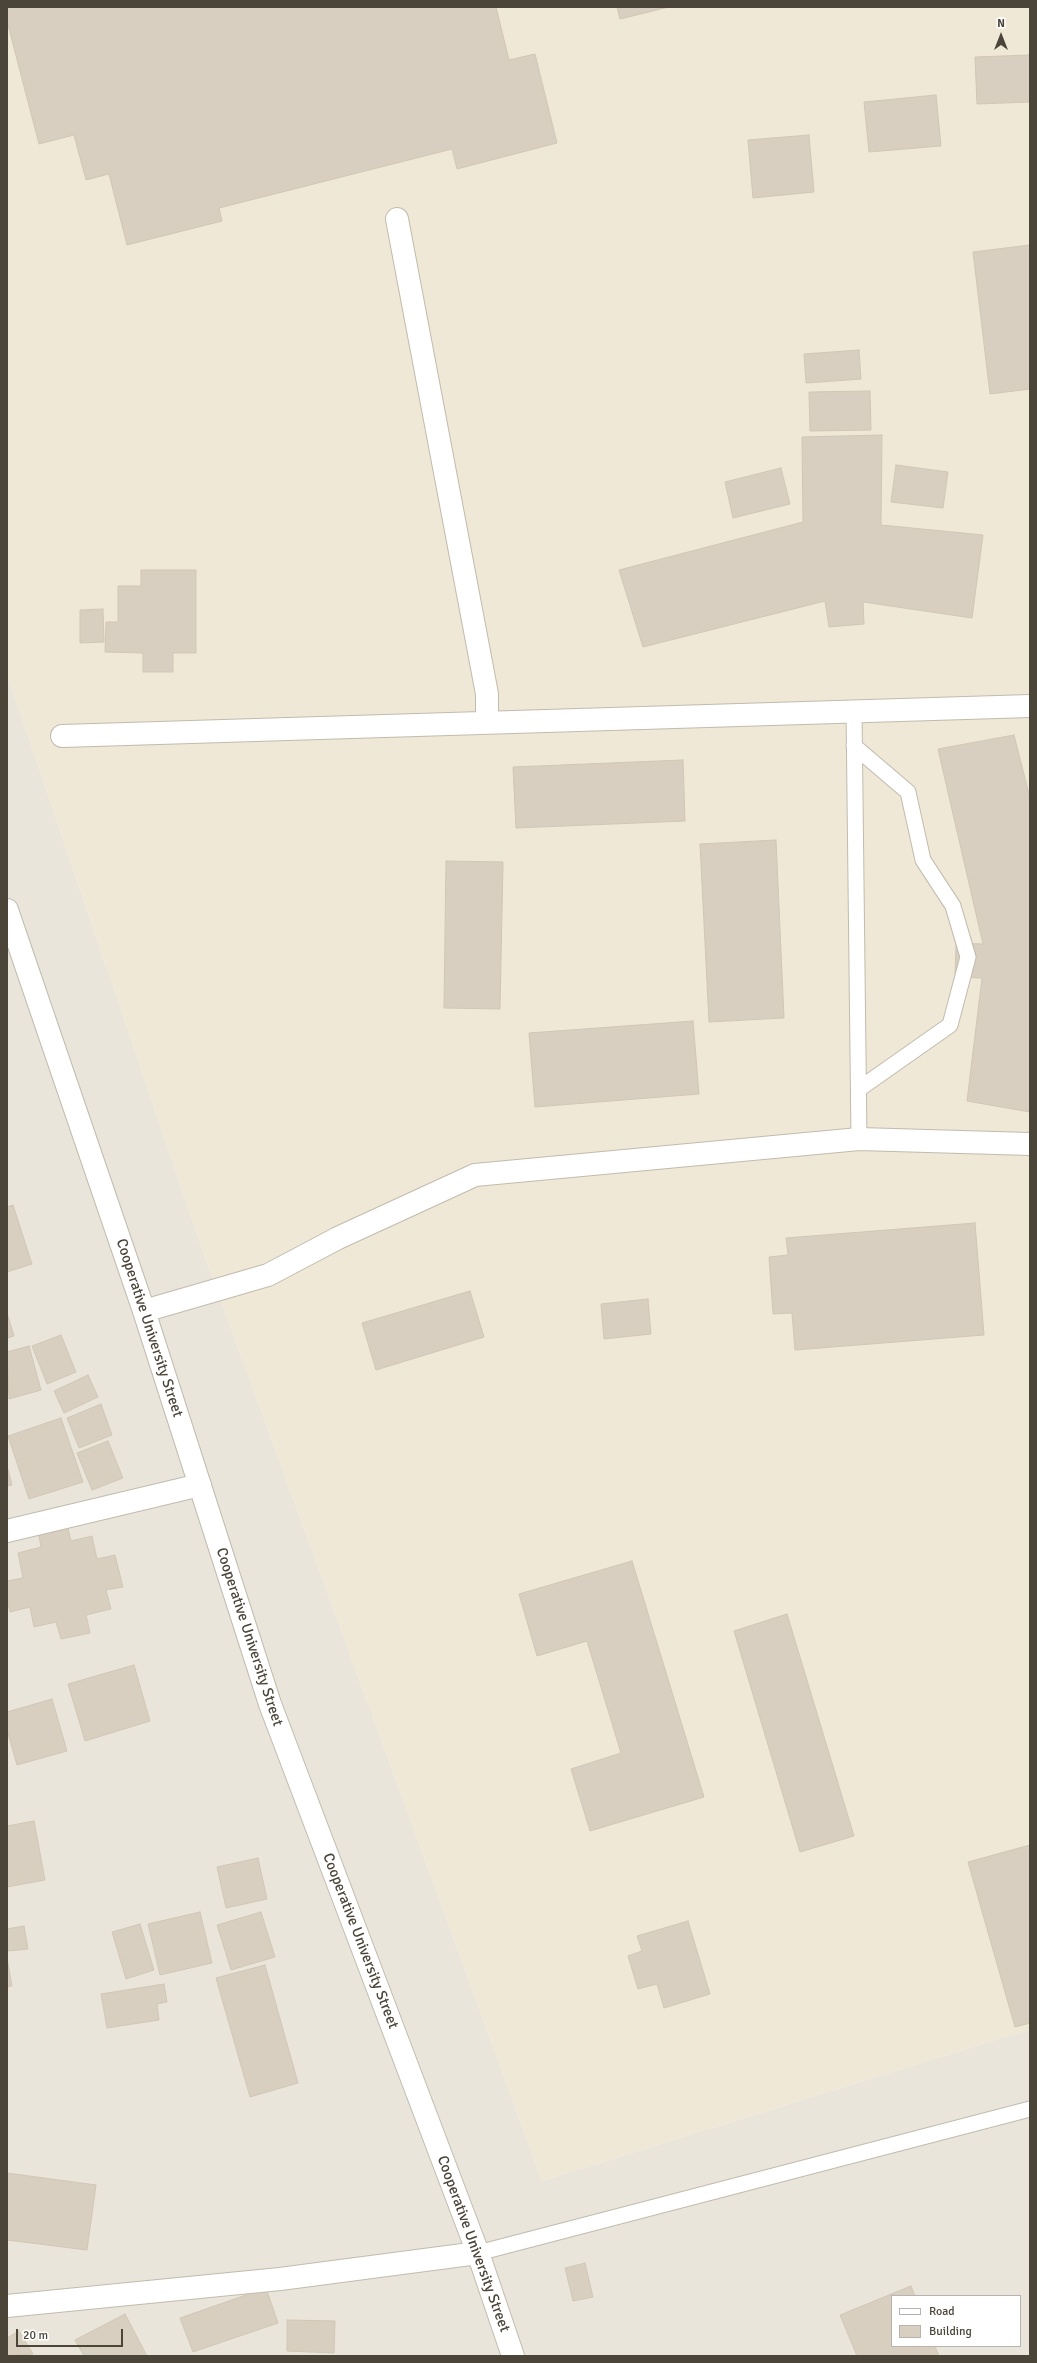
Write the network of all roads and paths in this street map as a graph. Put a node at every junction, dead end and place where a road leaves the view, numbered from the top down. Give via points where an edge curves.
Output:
1 (397, 219) dead end
2 (1030, 706) edge
3 (854, 711) junction
4 (487, 722) junction
5 (62, 736) dead end
6 (854, 746) junction
7 (7, 910) edge
8 (859, 1089) junction
9 (859, 1139) junction
10 (1030, 1144) edge
11 (144, 1311) junction
12 (200, 1485) junction
13 (7, 1531) edge
14 (1030, 2109) edge
15 (478, 2253) junction
16 (7, 2306) edge
17 (513, 2356) edge

1 - 4 street via 487,694
2 - 3 street
3 - 4 street
3 - 6 lane
4 - 5 street
6 - 8 lane
6 - 8 lane via 908,792 923,860 953,906 968,957 950,1025
7 - 11 street, Cooperative University Street
8 - 9 lane
9 - 10 street
9 - 11 street via 475,1176 338,1238 268,1275
11 - 12 street, Cooperative University Street
12 - 13 street
12 - 15 street, Cooperative University Street via 270,1704
14 - 15 lane
15 - 16 street via 280,2279
15 - 17 street, Cooperative University Street

